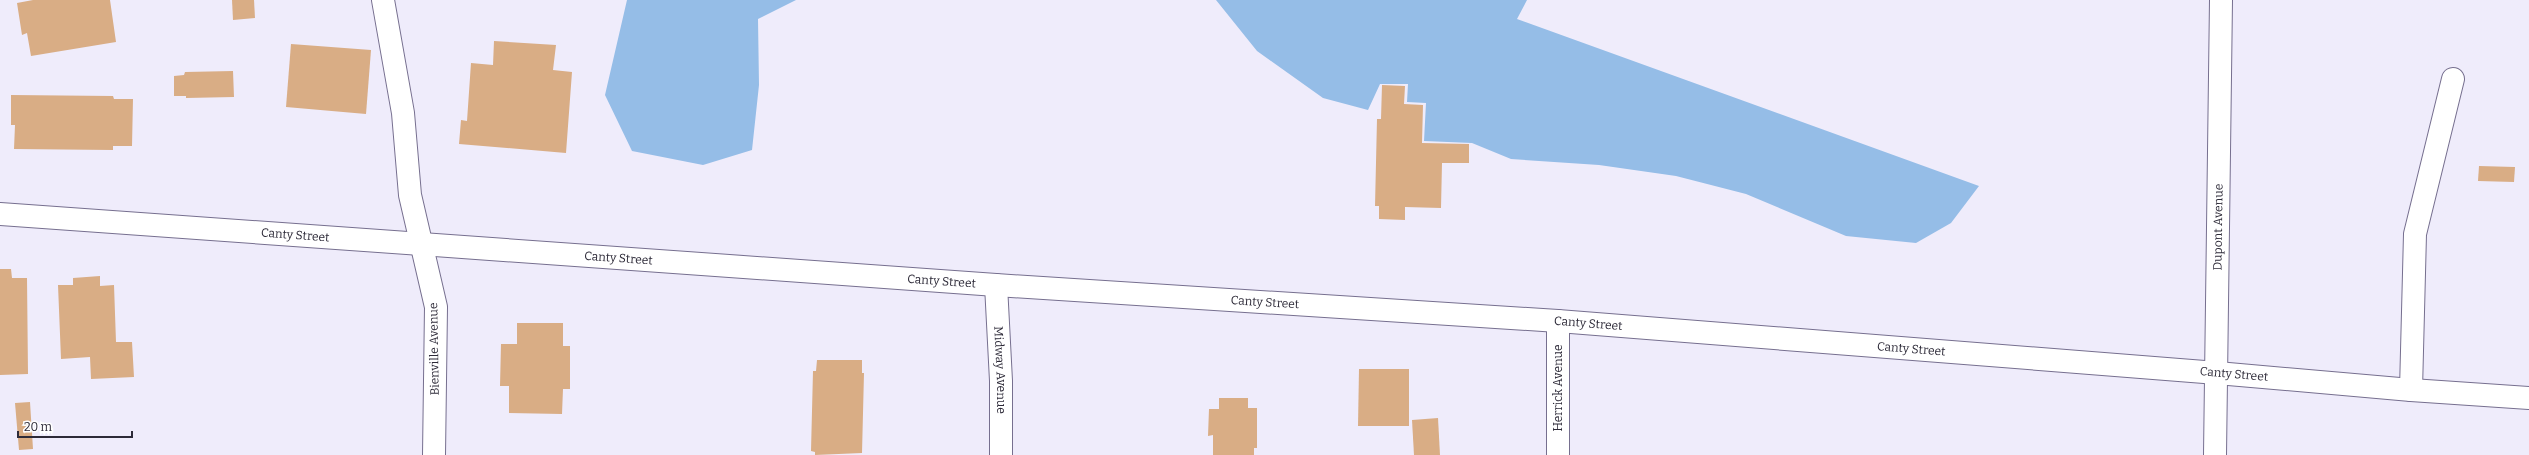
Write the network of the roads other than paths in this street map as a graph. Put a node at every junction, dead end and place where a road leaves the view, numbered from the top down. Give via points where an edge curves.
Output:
1 (383, 0) edge
2 (2221, 0) edge
3 (2453, 79) dead end
4 (0, 214) edge
5 (422, 244) junction
6 (996, 285) junction
7 (1558, 321) junction
8 (2217, 373) junction
9 (2411, 390) junction
10 (2529, 398) edge
11 (434, 455) edge
12 (1001, 455) edge
13 (1558, 455) edge
14 (2215, 455) edge

1 - 5 street, Bienville Avenue via 403,112 410,195
2 - 8 street, Dupont Avenue
3 - 9 street via 2415,234
4 - 5 street, Canty Street
5 - 6 street, Canty Street
5 - 11 street, Bienville Avenue via 436,307
6 - 7 street, Canty Street
6 - 12 street, Midway Avenue via 1001,381
7 - 8 street, Canty Street
7 - 13 street, Herrick Avenue
8 - 9 street, Canty Street
8 - 14 street, Dupont Avenue
9 - 10 street, Canty Street

